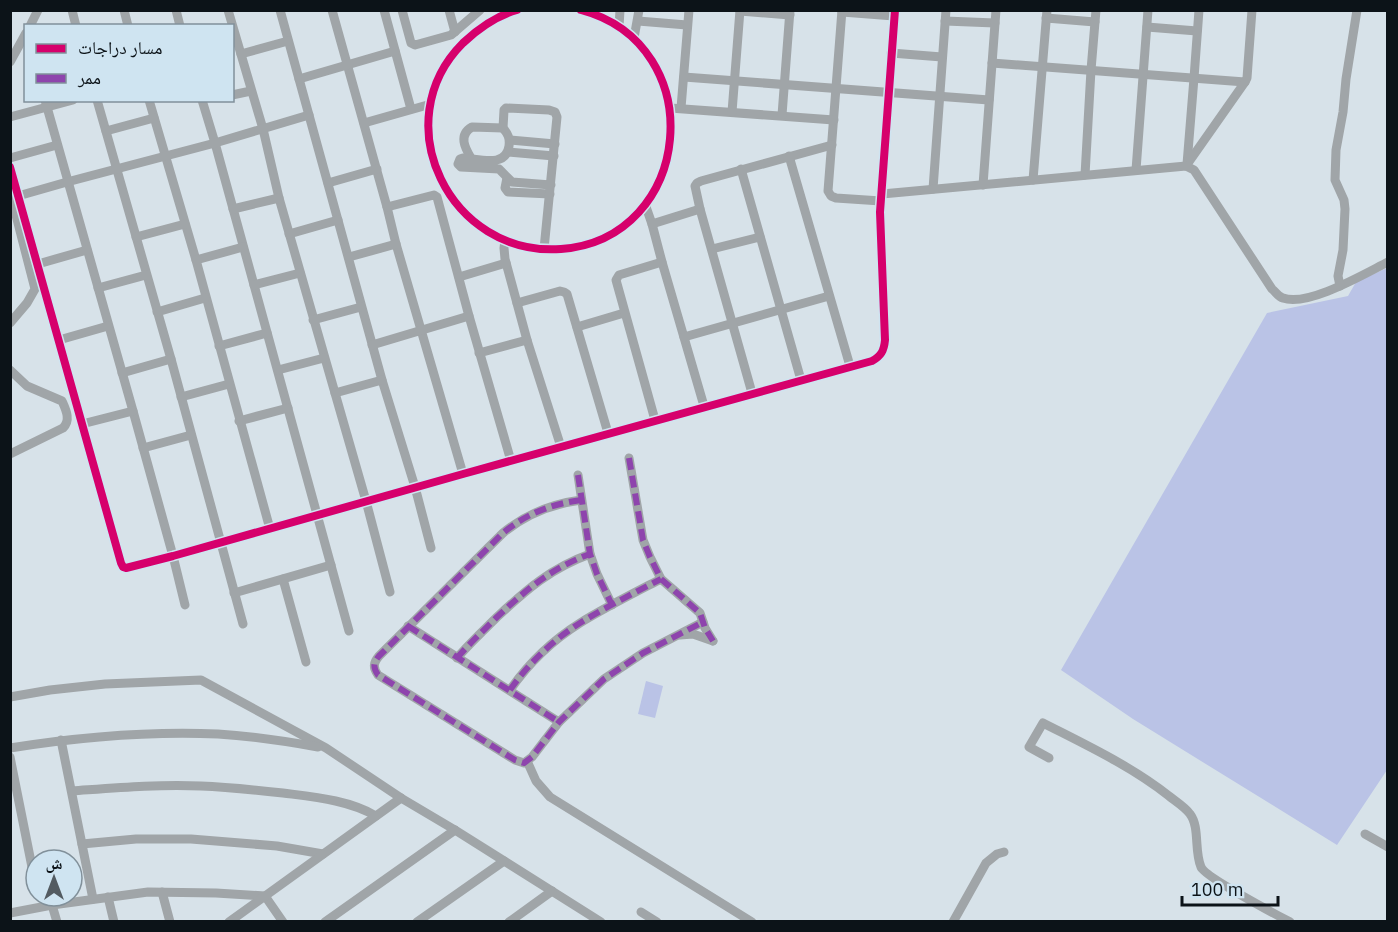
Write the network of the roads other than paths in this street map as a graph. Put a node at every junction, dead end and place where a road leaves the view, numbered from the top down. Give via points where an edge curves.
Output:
1 (38, 10) edge
2 (280, 10) edge
3 (332, 10) edge
4 (384, 10) edge
5 (402, 10) edge
6 (449, 10) edge
7 (517, 10) edge
8 (581, 10) edge
9 (620, 10) edge
10 (639, 10) edge
11 (689, 10) edge
12 (996, 10) edge
13 (1096, 10) edge
14 (1148, 10) edge
15 (1199, 10) edge
16 (1252, 10) edge
17 (1357, 10) edge
18 (480, 11) edge
19 (740, 11) edge
20 (842, 11) edge
21 (502, 13) edge
22 (790, 13) edge
23 (894, 13) edge
24 (1047, 14) edge
25 (945, 16) edge
26 (638, 21) junction
27 (490, 22) junction
28 (1095, 22) junction
29 (995, 23) junction
30 (31, 24) edge
31 (687, 25) junction
32 (619, 27) junction
33 (1147, 27) junction
34 (234, 30) edge
35 (1197, 31) junction
36 (456, 32) junction
37 (24, 37) edge
38 (634, 38) junction
39 (288, 41) junction
40 (395, 51) junction
41 (891, 53) junction
42 (241, 54) junction
43 (942, 57) junction
44 (10, 62) edge
45 (992, 63) junction
46 (347, 66) junction
47 (1042, 66) junction
48 (1091, 70) junction
49 (1143, 75) junction
50 (684, 77) junction
51 (1194, 78) junction
52 (299, 79) junction
53 (734, 80) junction
54 (1245, 82) junction
55 (784, 85) junction
56 (836, 88) junction
57 (250, 91) junction
58 (888, 92) junction
59 (234, 95) edge
60 (939, 96) junction
61 (988, 100) junction
62 (98, 102) edge
63 (150, 102) edge
64 (202, 102) edge
65 (46, 104) edge
66 (431, 104) junction
67 (670, 108) junction
68 (681, 108) junction
69 (411, 109) junction
70 (732, 112) junction
71 (309, 115) junction
72 (782, 115) junction
73 (10, 117) edge
74 (154, 118) junction
75 (834, 120) junction
76 (364, 123) junction
77 (503, 128) junction
78 (263, 129) junction
79 (106, 131) junction
80 (510, 140) junction
81 (215, 143) junction
82 (555, 144) junction
83 (57, 145) junction
84 (832, 145) junction
85 (508, 152) junction
86 (554, 156) junction
87 (789, 156) junction
88 (166, 157) junction
89 (10, 158) edge
90 (471, 158) junction
91 (499, 164) junction
92 (10, 166) edge
93 (1186, 166) junction
94 (115, 169) junction
95 (377, 169) junction
96 (741, 170) junction
97 (1136, 170) junction
98 (1085, 175) junction
99 (1034, 180) junction
100 (67, 182) junction
101 (328, 183) junction
102 (983, 185) junction
103 (550, 189) junction
104 (933, 189) junction
105 (14, 194) edge
106 (881, 197) junction
107 (279, 198) junction
108 (645, 204) junction
109 (387, 207) junction
110 (233, 209) junction
111 (700, 209) junction
112 (338, 220) junction
113 (185, 224) junction
114 (652, 224) junction
115 (289, 234) junction
116 (136, 237) junction
117 (760, 237) junction
118 (505, 240) junction
119 (396, 244) junction
120 (243, 247) junction
121 (544, 249) junction
122 (712, 249) junction
123 (87, 250) junction
124 (349, 256) junction
125 (196, 260) junction
126 (662, 262) junction
127 (1388, 262) edge
128 (506, 263) junction
129 (38, 264) junction
130 (300, 273) junction
131 (146, 275) junction
132 (459, 277) junction
133 (254, 285) junction
134 (1340, 286) junction
135 (98, 288) junction
136 (829, 296) junction
137 (205, 298) junction
138 (518, 303) junction
139 (361, 307) junction
140 (782, 310) junction
141 (157, 312) junction
142 (624, 313) junction
143 (469, 316) junction
144 (314, 320) junction
145 (733, 322) junction
146 (10, 323) edge
147 (108, 326) junction
148 (577, 327) junction
149 (421, 330) junction
150 (267, 333) junction
151 (684, 337) junction
152 (59, 339) junction
153 (527, 340) junction
154 (372, 345) junction
155 (219, 346) junction
156 (479, 353) junction
157 (324, 358) junction
158 (171, 359) junction
159 (850, 366) junction
160 (10, 370) edge
161 (278, 370) junction
162 (122, 373) junction
163 (382, 380) junction
164 (801, 380) junction
165 (229, 384) junction
166 (335, 393) junction
167 (752, 393) junction
168 (181, 397) junction
169 (704, 406) junction
170 (288, 408) junction
171 (133, 411) junction
172 (655, 420) junction
173 (239, 421) junction
174 (82, 424) junction
175 (608, 433) junction
176 (191, 435) junction
177 (561, 447) junction
178 (143, 448) junction
179 (10, 454) edge
180 (629, 458) dead end
181 (511, 461) junction
182 (463, 474) junction
183 (578, 476) dead end
184 (415, 487) junction
185 (581, 500) junction
186 (366, 501) junction
187 (318, 515) junction
188 (270, 529) junction
189 (221, 542) junction
190 (431, 548) dead end
191 (590, 554) junction
192 (173, 556) junction
193 (331, 565) junction
194 (283, 579) junction
195 (661, 579) junction
196 (390, 592) dead end
197 (234, 593) junction
198 (184, 605) dead end
199 (612, 605) junction
200 (703, 622) junction
201 (243, 624) dead end
202 (408, 627) junction
203 (349, 631) dead end
204 (675, 636) junction
205 (457, 658) junction
206 (306, 662) dead end
207 (510, 690) junction
208 (10, 697) edge
209 (559, 722) junction
210 (61, 740) junction
211 (10, 748) edge
212 (326, 748) junction
213 (10, 757) edge
214 (1049, 758) dead end
215 (527, 761) junction
216 (72, 791) junction
217 (401, 798) junction
218 (376, 816) junction
219 (454, 830) junction
220 (1365, 834) dead end
221 (82, 843) junction
222 (1388, 847) edge
223 (28, 848) edge
224 (1005, 852) dead end
225 (323, 854) junction
226 (504, 861) junction
227 (552, 891) junction
228 (162, 892) junction
229 (265, 896) junction
230 (108, 897) junction
231 (93, 899) junction
232 (84, 900) edge
233 (35, 908) edge
234 (641, 912) dead end
235 (10, 913) edge
236 (329, 920) edge
237 (114, 921) edge
238 (170, 921) edge
239 (229, 921) edge
240 (284, 921) edge
241 (417, 921) edge
242 (509, 921) edge
243 (601, 921) edge
244 (657, 921) edge
245 (752, 921) edge
246 (953, 921) edge
247 (1290, 921) edge

1 - 30 street
2 - 39 street
3 - 46 street
4 - 40 street
5 - 36 street via 413,45
6 - 36 street
7 - 21 street
8 - 32 street
9 - 32 street
10 - 26 street
11 - 31 street
12 - 29 street
13 - 28 street
14 - 33 street
15 - 35 street
16 - 54 street
17 - 134 street via 1336,150 1336,182 1345,209
18 - 27 street
18 - 36 street
19 - 22 street
19 - 53 street
20 - 23 street
20 - 56 street
21 - 27 street
22 - 55 street
23 - 41 street
24 - 28 street
24 - 47 street
25 - 29 street
25 - 43 street
26 - 31 street
26 - 38 street
27 - 66 street via 472,34 451,57
28 - 48 street
29 - 45 street
31 - 50 street
32 - 38 street
33 - 35 street
33 - 49 street
34 - 42 street
35 - 51 street
37 - 44 street
38 - 67 street via 656,67
39 - 42 street
39 - 52 street
40 - 46 street
40 - 69 street
41 - 43 street
41 - 58 street
42 - 57 street
43 - 60 street
45 - 47 street
45 - 61 street
46 - 52 street
46 - 76 street
47 - 48 street
47 - 99 street
48 - 49 street
48 - 98 street
49 - 51 street
49 - 97 street
50 - 53 street
50 - 68 street
51 - 54 street
51 - 93 street
52 - 71 street
53 - 55 street
53 - 70 street
54 - 93 street
55 - 56 street
55 - 72 street
56 - 58 street
56 - 75 street
57 - 59 street
57 - 78 street
58 - 60 street
58 - 106 street
60 - 61 street
60 - 104 street
61 - 102 street
62 - 79 street
63 - 74 street
64 - 81 street
65 - 73 street
65 - 83 street
66 - 69 street
66 - 118 street via 431,149 446,190 472,220
67 - 68 street
67 - 108 street via 668,159
68 - 70 street
69 - 76 street
70 - 72 street
71 - 78 street
71 - 101 street
72 - 75 street
74 - 79 street
74 - 88 street
75 - 84 street
76 - 95 street
77 - 80 street
77 - 82 street via 506,108 553,110 557,117
77 - 90 street via 468,129 464,147
78 - 81 street
78 - 107 street
79 - 94 street
80 - 82 street
80 - 85 street
81 - 88 street
81 - 110 street
82 - 86 street
83 - 89 street
83 - 100 street
84 - 87 street
84 - 106 street via 830,195
85 - 86 street
85 - 91 street
86 - 103 street
87 - 96 street
87 - 136 street
88 - 94 street
88 - 113 street
90 - 91 street
90 - 91 street via 460,159 458,164
91 - 103 street via 507,178 508,192
92 - 105 street
93 - 97 street
93 - 134 street via 1194,170 1280,297 1299,299
94 - 100 street
94 - 116 street
95 - 101 street
95 - 109 street
96 - 111 street via 697,183
96 - 117 street
97 - 98 street
98 - 99 street
99 - 102 street
100 - 105 street
100 - 123 street
101 - 112 street
102 - 104 street
103 - 121 street
104 - 106 street
105 - 129 street
105 - 146 street via 35,289
106 - 159 street via 885,347 872,361
107 - 110 street
107 - 115 street
108 - 114 street
108 - 121 street via 633,218 599,239 581,246
109 - 119 street
109 - 132 street via 436,196
110 - 120 street
111 - 114 street
111 - 122 street
112 - 115 street
112 - 124 street
113 - 116 street
113 - 125 street
114 - 126 street
115 - 130 street
116 - 131 street
117 - 122 street
117 - 140 street
118 - 121 street
118 - 128 street
119 - 124 street
119 - 149 street
120 - 125 street
120 - 133 street
122 - 145 street
123 - 129 street
123 - 135 street
124 - 139 street
125 - 137 street
126 - 142 street via 618,276
126 - 151 street
127 - 134 street
128 - 132 street
128 - 138 street
129 - 152 street
130 - 133 street
130 - 144 street
131 - 135 street
131 - 141 street
132 - 143 street
133 - 150 street
135 - 147 street
136 - 140 street
136 - 159 street
137 - 141 street
137 - 155 street
138 - 148 street via 564,292
138 - 153 street
139 - 144 street
139 - 154 street
140 - 145 street
140 - 164 street
141 - 158 street
142 - 148 street
142 - 172 street
143 - 149 street
143 - 156 street
144 - 157 street
145 - 151 street
145 - 167 street
147 - 152 street
147 - 162 street
148 - 175 street
149 - 154 street
149 - 182 street
150 - 155 street
150 - 161 street
151 - 169 street
152 - 174 street
153 - 156 street
153 - 177 street
154 - 163 street
155 - 165 street
156 - 181 street
157 - 161 street
157 - 166 street
158 - 162 street
158 - 168 street
159 - 164 street
160 - 179 street via 27,386 62,401 67,415 63,428
161 - 170 street
162 - 171 street
163 - 166 street
163 - 184 street
164 - 167 street
165 - 168 street
165 - 173 street
166 - 186 street
167 - 169 street
168 - 176 street
169 - 172 street
170 - 173 street
170 - 187 street
171 - 174 street
171 - 178 street
172 - 175 street
173 - 188 street
174 - 192 street via 122,566
175 - 177 street
176 - 178 street
176 - 189 street
177 - 181 street
178 - 192 street
180 - 195 street via 643,540
181 - 182 street
182 - 184 street
183 - 185 street
184 - 186 street
184 - 190 street
185 - 191 street
185 - 202 street via 539,510 512,525
186 - 187 street
186 - 196 street
187 - 188 street
187 - 193 street
188 - 189 street
189 - 192 street
189 - 197 street
191 - 199 street
191 - 205 street via 535,583
192 - 198 street
193 - 194 street
193 - 203 street
194 - 197 street
194 - 206 street
195 - 199 street
195 - 200 street via 700,613
197 - 201 street
199 - 207 street via 564,635 526,669
200 - 204 street
200 - 204 street via 713,641 693,634
202 - 205 street
202 - 215 street via 376,659 378,675 521,763
204 - 209 street via 611,674
205 - 207 street
207 - 209 street
208 - 212 street via 105,684 201,680
209 - 215 street
210 - 211 street
210 - 212 street via 111,735 218,734
210 - 216 street
212 - 217 street
213 - 223 street
214 - 247 street via 1029,747 1043,723 1162,790 1191,814 1203,870
215 - 245 street via 536,781 550,797
216 - 218 street via 199,786 255,790 346,804
216 - 221 street
217 - 218 street
217 - 219 street
218 - 225 street
219 - 226 street
219 - 236 street
220 - 222 street
221 - 225 street via 191,839
221 - 231 street
224 - 246 street via 986,863
225 - 229 street
226 - 227 street
226 - 241 street
227 - 242 street
227 - 243 street
228 - 229 street
228 - 230 street
228 - 238 street
229 - 239 street
229 - 240 street
230 - 231 street
230 - 237 street
231 - 232 street
233 - 235 street
234 - 244 street

